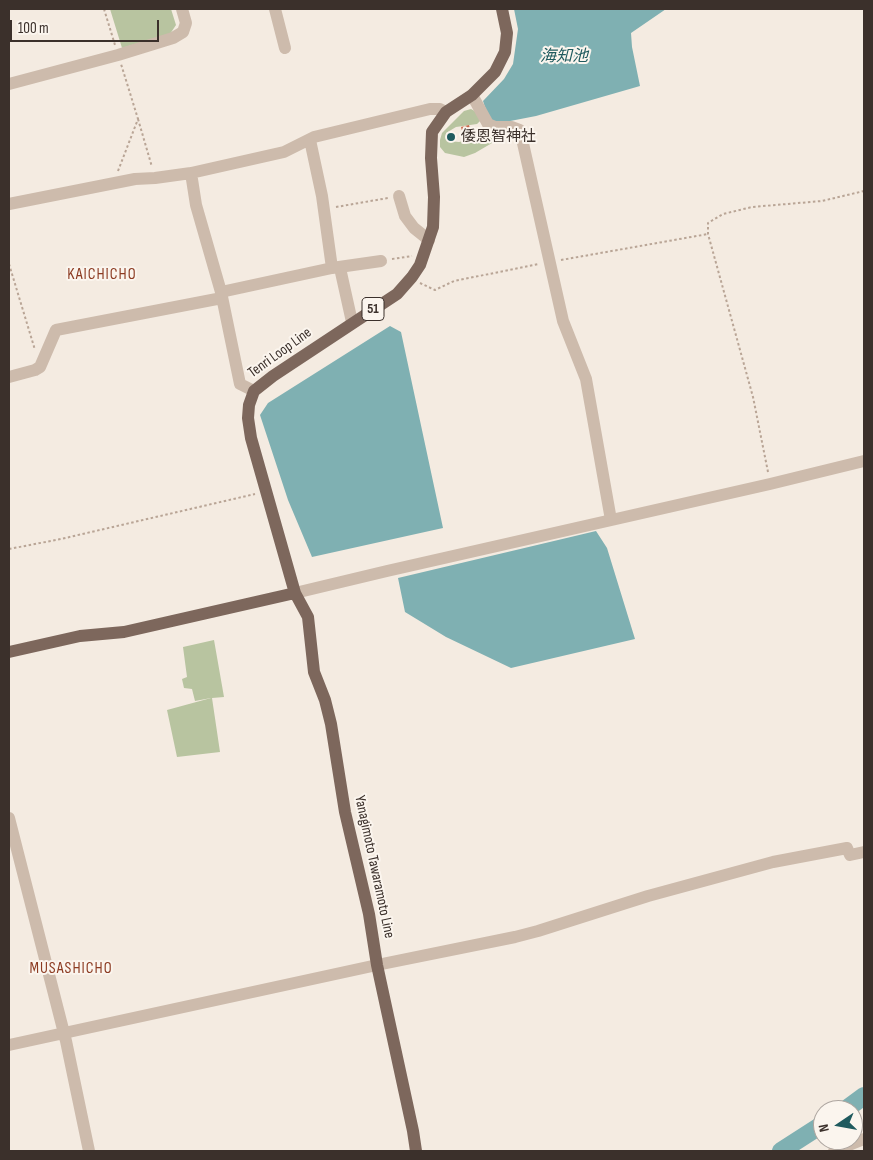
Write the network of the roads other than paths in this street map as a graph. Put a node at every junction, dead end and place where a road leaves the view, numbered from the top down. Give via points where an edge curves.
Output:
1 (182, 9) edge
2 (275, 9) edge
3 (502, 9) edge
4 (285, 48) dead end
5 (9, 84) edge
6 (472, 95) junction
7 (446, 112) junction
8 (310, 140) junction
9 (191, 173) junction
10 (399, 196) road end
11 (9, 204) edge
12 (429, 240) junction
13 (381, 261) road end
14 (336, 268) junction
15 (221, 295) junction
16 (352, 322) junction
17 (9, 377) edge
18 (254, 391) junction
19 (864, 461) edge
20 (611, 520) junction
21 (295, 593) junction
22 (9, 652) edge
23 (9, 818) edge
24 (864, 852) edge
25 (377, 965) junction
26 (63, 1033) junction
27 (9, 1045) edge
28 (864, 1138) edge
29 (89, 1151) edge
30 (416, 1151) edge
31 (834, 1151) edge

1 - 5 street via 186,24 183,32 173,38
2 - 4 street
3 - 6 main road, Tenri Loop Line / 51 via 507,33 505,52 495,72
6 - 7 main road, Tenri Loop Line / 51
6 - 20 street via 488,124 520,130 563,321 586,379
7 - 8 street via 430,109
7 - 12 main road, Tenri Loop Line / 51 via 432,132 434,197
8 - 9 street via 284,152
8 - 14 street
9 - 11 street via 135,178
9 - 15 street via 196,205
10 - 12 street via 405,216
12 - 16 main road, Tenri Loop Line / 51 via 412,277 397,294
13 - 14 street
14 - 15 street
14 - 16 street
15 - 17 street via 56,330 40,367
15 - 18 street via 240,384
16 - 18 main road, Tenri Loop Line / 51
18 - 21 main road, Tenri Loop Line via 248,418 251,438
19 - 20 street
20 - 21 street
21 - 22 main road via 124,632 80,636
21 - 25 main road, Yanagimoto Tawaramoto Line via 308,618 314,672 326,700 345,812 369,914
23 - 26 street
24 - 25 street via 850,855 847,848 773,862 648,896 538,931
25 - 26 street
25 - 30 main road, Yanagimoto Tawaramoto Line
26 - 27 street
26 - 29 street
28 - 31 street

